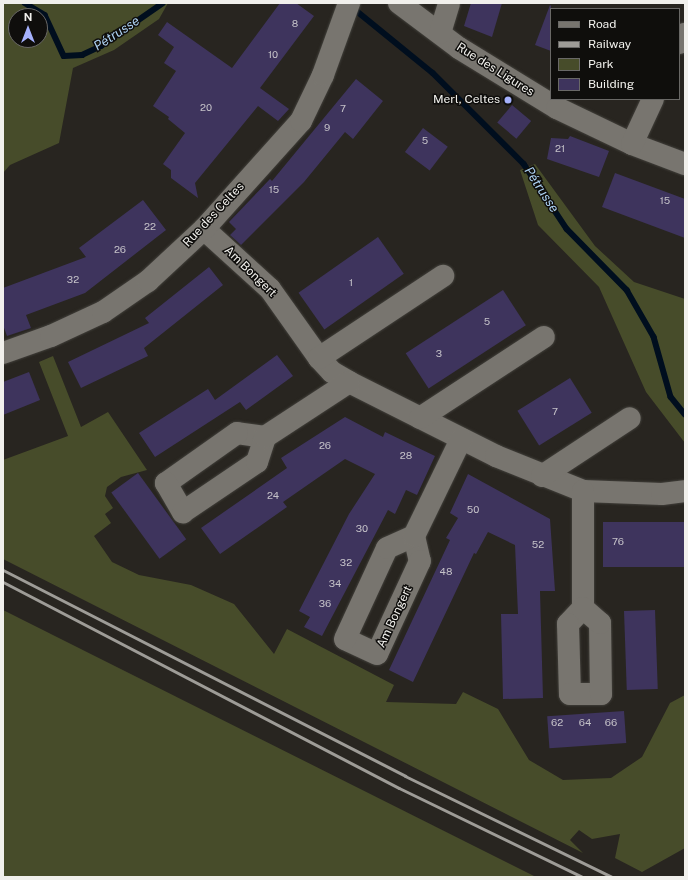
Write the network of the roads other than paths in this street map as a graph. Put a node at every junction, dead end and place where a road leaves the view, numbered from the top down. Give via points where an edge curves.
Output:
1 (400, 3) edge
2 (449, 3) edge
3 (346, 12) edge
4 (440, 33) junction
5 (653, 100) edge
6 (632, 144) junction
7 (685, 164) edge
8 (204, 229) junction
9 (443, 276) dead end
10 (544, 337) dead end
11 (3, 353) edge
12 (319, 358) junction
13 (349, 382) junction
14 (420, 418) junction
15 (630, 418) dead end
16 (265, 437) dead end
17 (461, 439) junction
18 (542, 476) junction
19 (582, 490) junction
20 (685, 491) edge
21 (414, 536) junction
22 (583, 608) dead end

1 - 4 street, Rue des Ligures
2 - 4 street
3 - 8 street, Rue des Celtes via 323,75 300,121
4 - 6 street, Rue des Ligures via 556,108
5 - 6 street
6 - 7 street, Rue des Ligures
8 - 11 street, Rue des Celtes via 148,281 103,312 51,336
8 - 12 street, Am Bongert via 270,289
9 - 12 street
10 - 14 street
12 - 13 street, Am Bongert via 332,372
13 - 14 street, Am Bongert
13 - 16 street
14 - 17 street, Am Bongert
15 - 18 street
17 - 18 street, Am Bongert
17 - 21 street
18 - 19 street, Am Bongert
19 - 20 street, Am Bongert via 662,494
19 - 22 street
21 - 21 street, Am Bongert via 387,548 345,639 377,654 420,561

